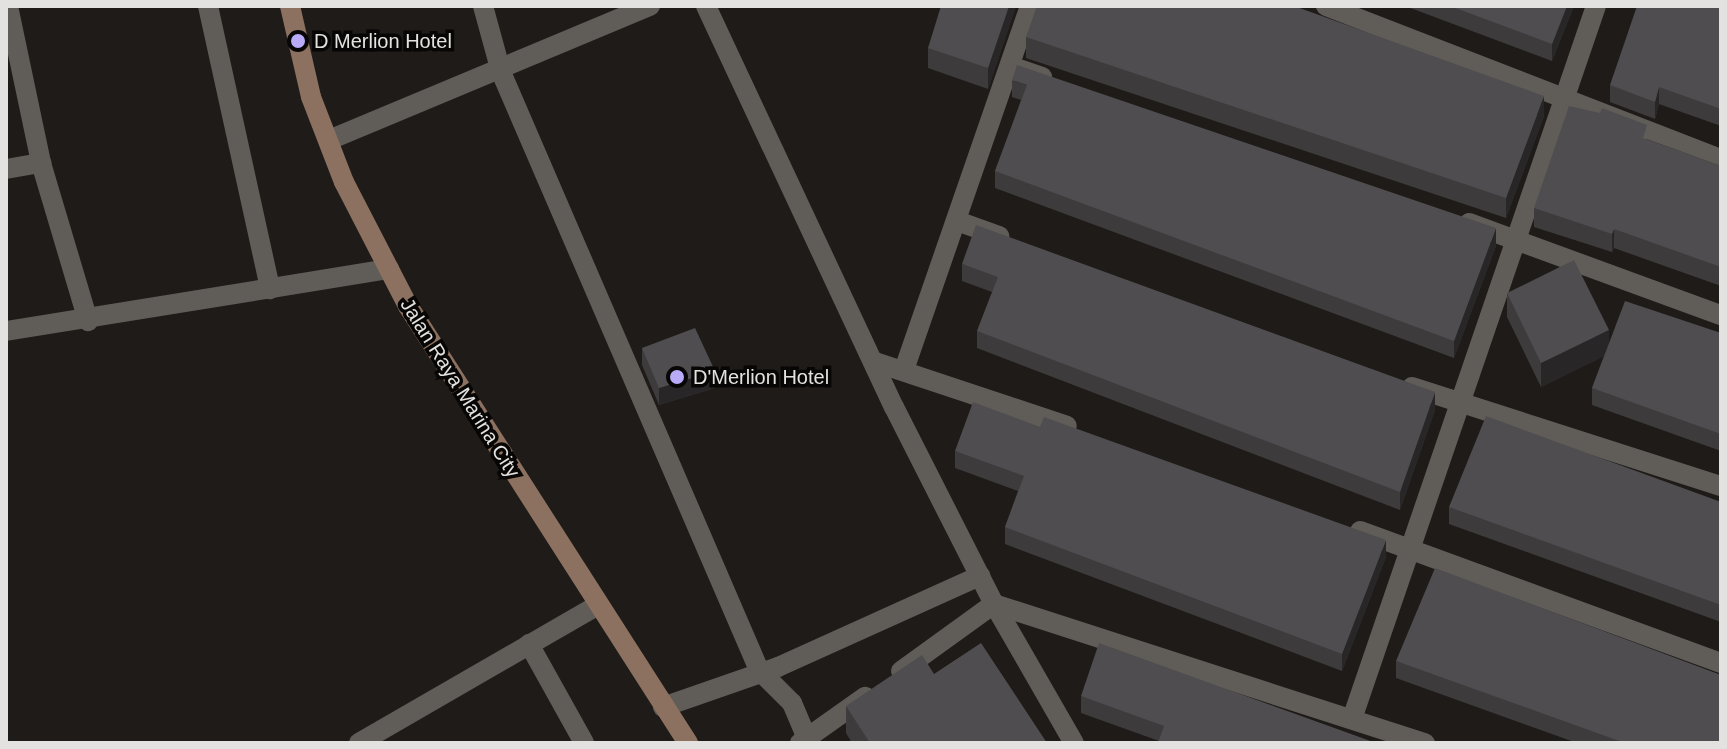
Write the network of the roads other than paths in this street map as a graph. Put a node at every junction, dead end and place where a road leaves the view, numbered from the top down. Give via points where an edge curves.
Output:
1 (208, 6) edge
2 (290, 6) edge
3 (483, 6) edge
4 (650, 6) edge
5 (706, 6) edge
6 (1030, 6) edge
7 (1326, 6) edge
8 (1596, 6) edge
9 (8, 10) edge
10 (1010, 66) junction
11 (501, 72) junction
12 (1069, 86) edge
13 (1565, 99) junction
14 (329, 140) junction
15 (1721, 159) edge
16 (41, 163) junction
17 (6, 169) edge
18 (1443, 213) edge
19 (957, 221) junction
20 (1517, 239) junction
21 (1016, 243) edge
22 (389, 269) junction
23 (270, 289) junction
24 (1721, 315) edge
25 (88, 321) junction
26 (6, 331) edge
27 (875, 362) junction
28 (905, 367) junction
29 (1387, 378) edge
30 (1461, 405) junction
31 (1084, 432) edge
32 (1721, 486) edge
33 (1337, 523) edge
34 (1412, 550) junction
35 (980, 576) junction
36 (994, 604) junction
37 (596, 606) junction
38 (529, 644) junction
39 (1721, 663) edge
40 (759, 670) junction
41 (663, 707) junction
42 (1353, 716) junction
43 (805, 742) edge
44 (359, 743) edge
45 (584, 743) edge
46 (688, 743) edge
47 (1074, 743) edge
48 (1425, 743) edge

1 - 23 street
2 - 14 main road, Jalan Raya Marina City via 311,97
3 - 11 street
4 - 11 street
5 - 27 street
6 - 10 street
7 - 13 street
8 - 13 street
9 - 16 street
10 - 12 street
10 - 19 street
11 - 14 street
11 - 40 street
13 - 15 street
13 - 20 street
14 - 22 main road, Jalan Raya Marina City
16 - 17 street
16 - 25 street
18 - 20 street
19 - 21 street
19 - 28 street
20 - 24 street
20 - 30 street
22 - 23 street
22 - 37 main road, Jalan Raya Marina City
23 - 25 street
25 - 26 street
27 - 28 street
27 - 35 street
28 - 31 street
29 - 30 street
30 - 32 street
30 - 34 street
33 - 34 street
34 - 39 street
34 - 42 street
35 - 36 street
35 - 40 street via 778,667
36 - 42 street
36 - 43 street
36 - 47 street
37 - 38 street
37 - 41 main road, Jalan Raya Marina City
38 - 44 street
38 - 45 street
40 - 41 street
40 - 43 street via 792,703
41 - 46 main road, Jalan Raya Marina City
42 - 48 street

